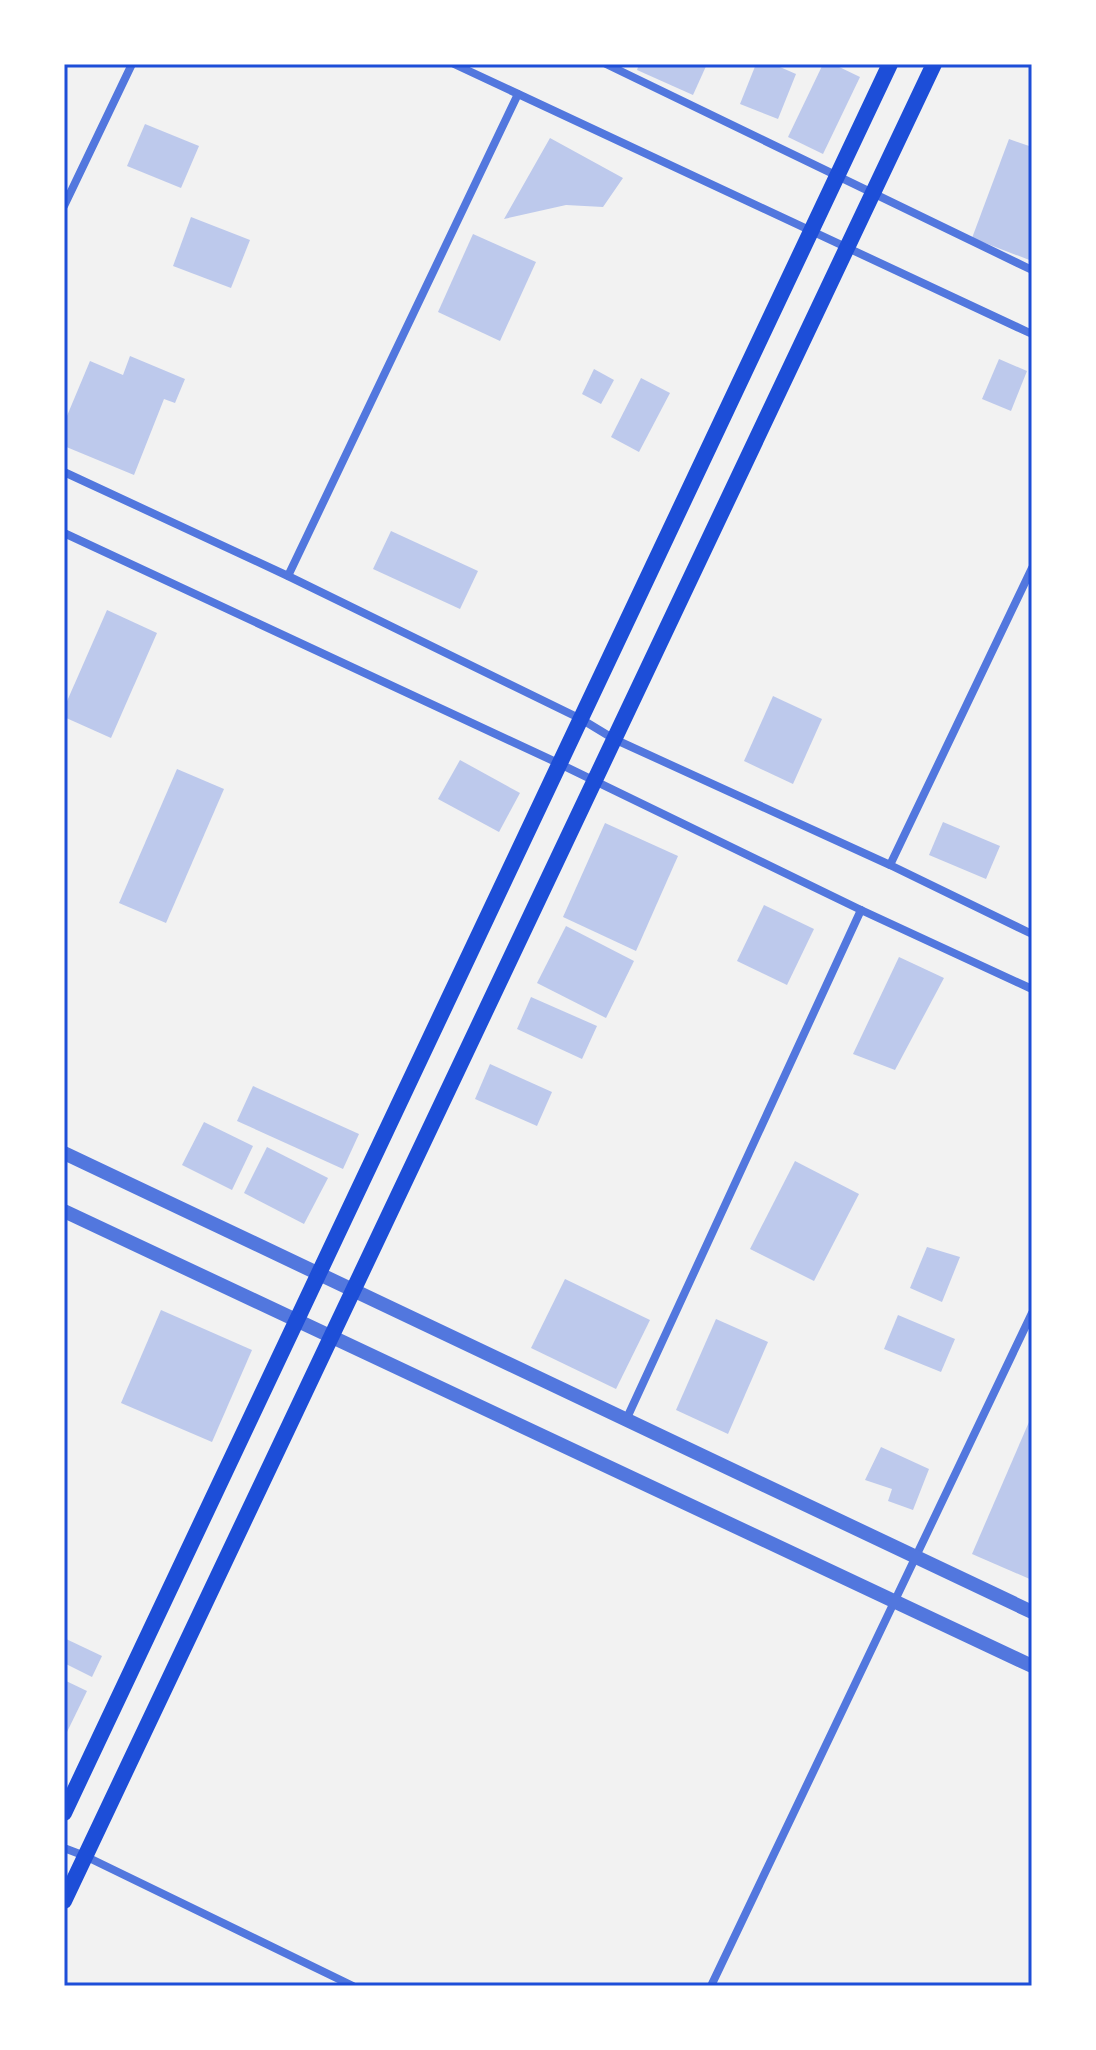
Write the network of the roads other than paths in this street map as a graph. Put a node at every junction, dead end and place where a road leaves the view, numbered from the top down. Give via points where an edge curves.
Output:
1 (132, 64) edge
2 (454, 64) edge
3 (606, 64) edge
4 (890, 64) edge
5 (934, 64) edge
6 (518, 94) junction
7 (837, 177) junction
8 (873, 192) junction
9 (64, 206) edge
10 (812, 229) junction
11 (848, 246) junction
12 (1032, 270) edge
13 (1032, 334) edge
14 (64, 472) edge
15 (64, 533) edge
16 (1032, 568) edge
17 (288, 576) junction
18 (581, 719) junction
19 (614, 739) junction
20 (560, 764) junction
21 (594, 782) junction
22 (890, 865) junction
23 (861, 910) junction
24 (1032, 934) edge
25 (1032, 989) edge
26 (64, 1153) edge
27 (64, 1211) edge
28 (319, 1274) junction
29 (353, 1290) junction
30 (1032, 1313) edge
31 (297, 1320) junction
32 (331, 1336) junction
33 (626, 1420) junction
34 (915, 1557) junction
35 (893, 1600) junction
36 (1032, 1612) edge
37 (1032, 1666) edge
38 (64, 1813) edge
39 (64, 1848) edge
40 (85, 1856) junction
41 (64, 1901) edge
42 (353, 1986) edge
43 (711, 1986) edge

1 - 9 street
2 - 6 street
3 - 7 street
4 - 7 main road
5 - 8 main road
6 - 10 street
6 - 17 street
7 - 8 street
7 - 10 main road
8 - 11 main road
8 - 12 street
10 - 11 street
10 - 18 main road
11 - 13 street
11 - 19 main road
14 - 17 street
15 - 20 street
16 - 22 street
17 - 18 street
18 - 19 street
18 - 20 main road
19 - 21 main road
19 - 22 street
20 - 21 street
20 - 28 main road
21 - 23 street
21 - 29 main road
22 - 24 street
23 - 25 street
23 - 33 street
26 - 28 street
27 - 31 street
28 - 29 street
28 - 31 main road
29 - 32 main road
29 - 33 street
30 - 34 street
31 - 32 street
31 - 38 main road
32 - 35 street
32 - 40 main road
33 - 34 street
34 - 35 street
34 - 36 street
35 - 37 street
35 - 43 street
39 - 40 street
40 - 41 main road
40 - 42 street

